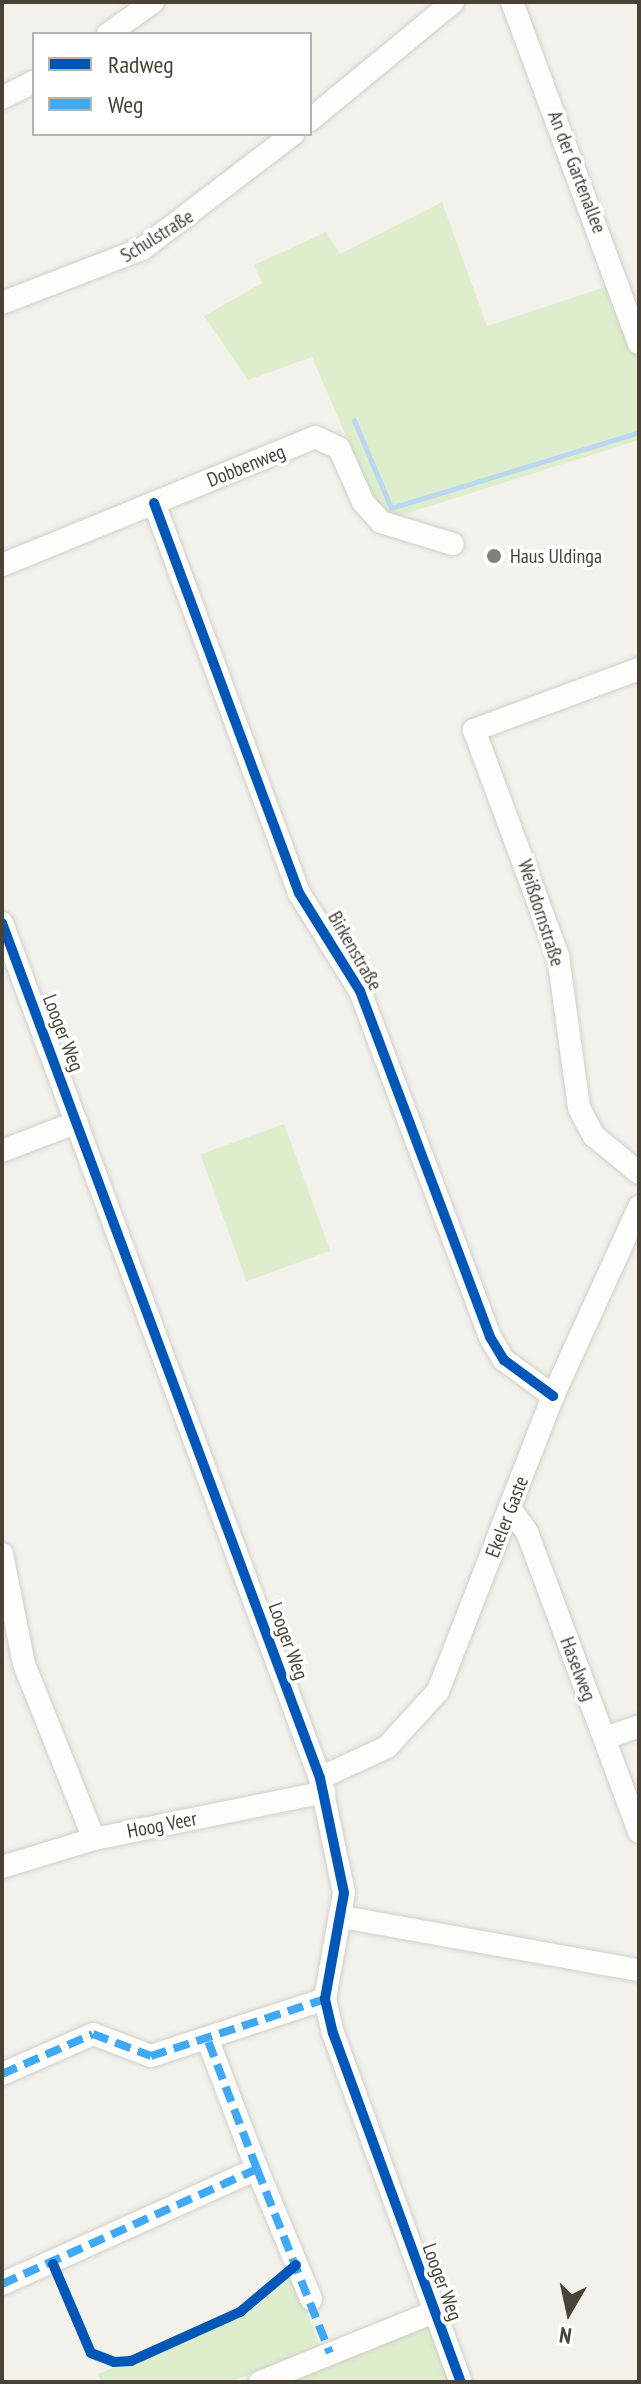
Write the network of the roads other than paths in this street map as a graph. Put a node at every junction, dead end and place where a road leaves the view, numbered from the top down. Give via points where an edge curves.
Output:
1 (153, 2) edge
2 (453, 2) edge
3 (512, 2) edge
4 (111, 32) edge
5 (32, 83) edge
6 (2, 98) edge
7 (312, 118) edge
8 (290, 136) edge
9 (2, 303) edge
10 (639, 343) edge
11 (154, 503) junction
12 (453, 544) dead end
13 (2, 565) edge
14 (639, 669) edge
15 (2, 923) edge
16 (77, 1122) junction
17 (2, 1151) edge
18 (639, 1173) edge
19 (639, 1207) edge
20 (553, 1396) junction
21 (511, 1510) junction
22 (2, 1554) edge
23 (639, 1726) edge
24 (605, 1738) junction
25 (322, 1785) junction
26 (639, 1832) edge
27 (94, 1839) junction
28 (2, 1867) edge
29 (343, 1917) junction
30 (639, 1970) edge
31 (325, 1999) junction
32 (207, 2038) junction
33 (2, 2074) edge
34 (257, 2169) junction
35 (2, 2284) edge
36 (311, 2299) dead end
37 (434, 2312) junction
38 (260, 2382) edge
39 (461, 2382) edge

1 - 4 street
2 - 7 street
3 - 10 street, An der Gartenallee
5 - 6 street
8 - 9 street, Schulstraße via 142,249
11 - 12 street, Dobbenweg via 315,437 339,448 363,502 381,522
11 - 13 street, Dobbenweg
11 - 20 street, Birkenstraße via 299,893 360,991 490,1337 504,1360
14 - 18 street, Weißdornstraße via 474,730 558,956 579,1108 594,1136
15 - 16 street, Looger Weg
16 - 17 street
16 - 25 street, Looger Weg
19 - 20 street, Ekeler Gaste
20 - 21 street, Ekeler Gaste
21 - 24 street, Haselweg via 527,1532
21 - 25 street, Ekeler Gaste via 438,1691 387,1747
22 - 27 street via 24,1664
23 - 24 street
24 - 26 street, Haselweg
25 - 27 street, Hoog Veer
25 - 29 street, Looger Weg
27 - 28 street, Hoog Veer
29 - 30 street
29 - 31 street, Looger Weg
31 - 32 street
31 - 37 street, Looger Weg
32 - 33 street via 151,2056 93,2034
32 - 34 street
34 - 35 street
34 - 36 street
37 - 38 street
37 - 39 street, Looger Weg

